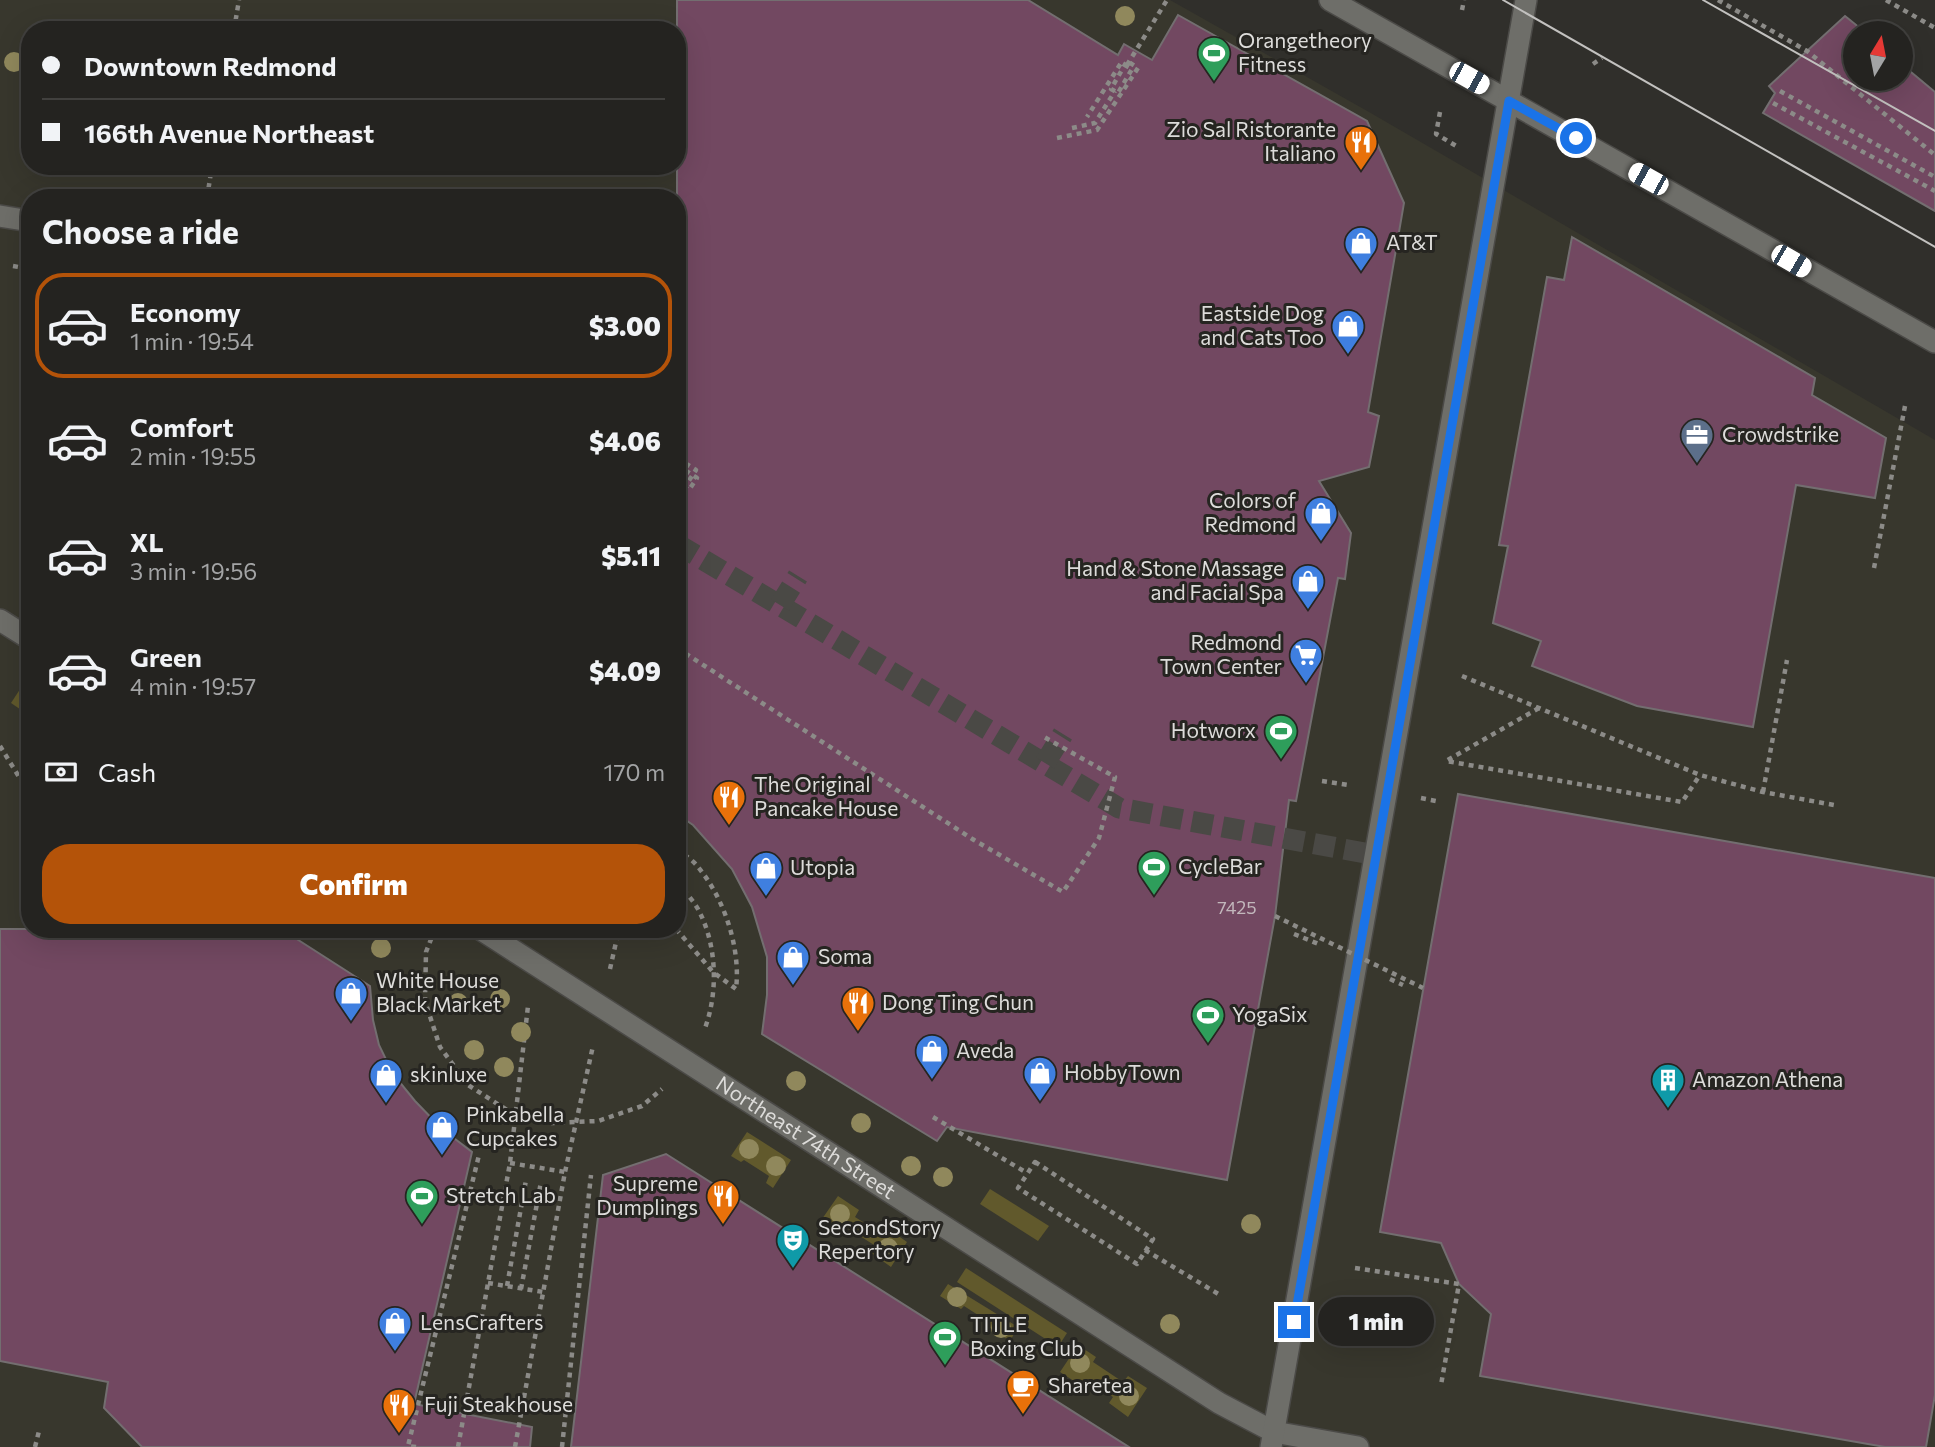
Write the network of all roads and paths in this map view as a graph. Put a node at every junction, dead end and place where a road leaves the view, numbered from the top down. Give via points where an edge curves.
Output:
1 (239, 0) edge
2 (1167, 0) edge
3 (1330, 0) edge
4 (1464, 0) edge
5 (1526, 0) edge
6 (1718, 0) edge
7 (1886, 0) edge
8 (1462, 10) dead end
9 (236, 21) edge
10 (1935, 28) edge
11 (1602, 58) dead end
12 (1594, 64) dead end
13 (1126, 65) junction
14 (1115, 91) junction
15 (1780, 91) dead end
16 (1509, 101) junction
17 (1773, 103) dead end
18 (1440, 112) dead end
19 (1087, 117) dead end
20 (1072, 128) dead end
21 (1056, 138) dead end
22 (1458, 147) dead end
23 (1935, 155) edge
24 (1935, 177) edge
25 (1935, 191) edge
26 (0, 216) edge
27 (21, 220) edge
28 (13, 266) dead end
29 (21, 267) edge
30 (1935, 342) edge
31 (1905, 406) dead end
32 (686, 464) edge
33 (686, 471) edge
34 (686, 481) edge
35 (686, 488) edge
36 (1874, 568) dead end
37 (0, 620) edge
38 (21, 633) edge
39 (686, 654) edge
40 (1787, 660) dead end
41 (1462, 676) dead end
42 (1539, 708) junction
43 (1044, 737) dead end
44 (0, 746) edge
45 (1700, 775) junction
46 (21, 780) edge
47 (1322, 781) dead end
48 (1350, 786) dead end
49 (1763, 792) junction
50 (1834, 805) dead end
51 (686, 856) edge
52 (1275, 916) dead end
53 (1294, 934) dead end
54 (432, 938) edge
55 (494, 938) edge
56 (617, 938) edge
57 (684, 938) edge
58 (1321, 945) dead end
59 (426, 953) dead end
60 (533, 964) junction
61 (1389, 978) dead end
62 (1403, 985) dead end
63 (1423, 988) dead end
64 (601, 1008) junction
65 (933, 1117) dead end
66 (479, 1155) dead end
67 (510, 1163) junction
68 (565, 1172) junction
69 (1027, 1174) junction
70 (591, 1175) dead end
71 (526, 1180) dead end
72 (541, 1182) dead end
73 (1145, 1250) junction
74 (1355, 1268) dead end
75 (488, 1283) junction
76 (507, 1286) junction
77 (521, 1289) junction
78 (543, 1292) junction
79 (1220, 1295) dead end
80 (1441, 1384) dead end
81 (39, 1431) dead end
82 (1273, 1439) edge
83 (35, 1447) edge
84 (416, 1447) edge
85 (458, 1447) edge
86 (515, 1447) edge
87 (562, 1447) edge
88 (1358, 1447) edge

1 - 9 path
2 - 13 path
3 - 16 street
4 - 8 path
5 - 16 street
6 - 23 path via 1807,51
7 - 10 path
11 - 12 path
13 - 14 path via 1132,69 1118,93
13 - 19 path via 1121,63
14 - 20 path via 1095,123
14 - 21 path via 1111,89 1127,61 1138,68 1097,130
15 - 24 path
16 - 30 street
16 - 82 street
17 - 25 path
18 - 22 path via 1436,134
26 - 27 street
28 - 29 path
31 - 36 path
32 - 34 path via 696,470
33 - 35 path via 697,478
37 - 38 street
39 - 43 path via 974,840 1063,892 1099,838 1115,777
40 - 49 path
41 - 42 path
42 - 45 path
42 - 45 path via 1446,761 1682,802
44 - 46 path
45 - 49 path
47 - 48 path
49 - 50 path
51 - 57 path via 698,866 727,916 738,972 736,989 713,972
52 - 63 path, bridge
53 - 58 path
54 - 59 path
55 - 60 street, Northeast 74th Street
56 - 64 path
60 - 64 street, Northeast 74th Street
60 - 67 path
61 - 62 path
64 - 68 path
64 - 82 street, Northeast 74th Street
65 - 69 path
66 - 84 path via 408,1446
67 - 68 path
67 - 75 path
68 - 78 path
69 - 73 path via 1035,1162 1153,1238
69 - 73 path via 1018,1188 1050,1209 1137,1264
70 - 87 path
71 - 76 path
72 - 77 path
73 - 79 path
74 - 80 path via 1459,1284
75 - 76 path
75 - 85 path
76 - 77 path
77 - 78 path
78 - 86 path
81 - 83 path
82 - 88 street, Northeast 74th Street

